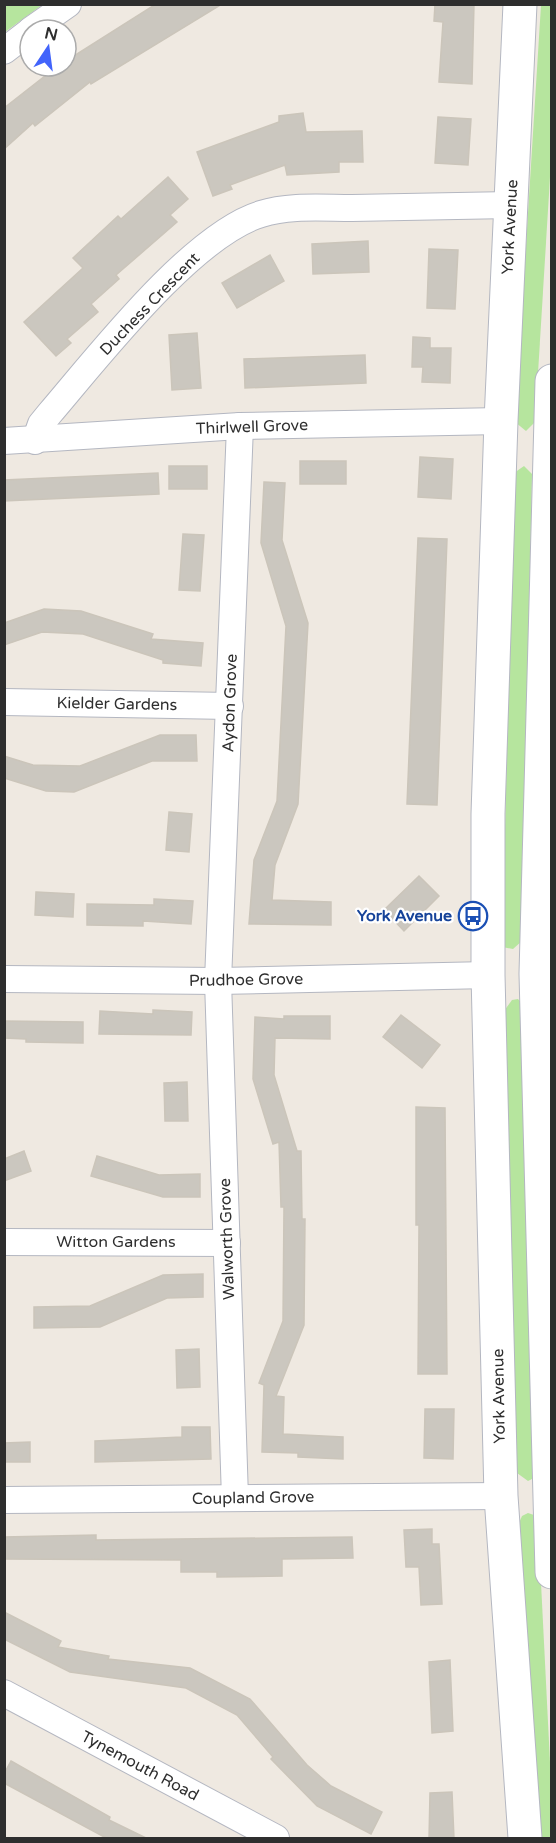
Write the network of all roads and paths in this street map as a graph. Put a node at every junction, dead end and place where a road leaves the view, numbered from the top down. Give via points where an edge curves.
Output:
1 (68, 4) edge
2 (520, 4) edge
3 (48, 18) edge
4 (18, 40) edge
5 (4, 51) edge
6 (512, 205) junction
7 (552, 381) edge
8 (240, 426) junction
9 (550, 434) edge
10 (500, 436) junction
11 (4, 441) edge
12 (35, 441) junction
13 (4, 702) edge
14 (230, 706) junction
15 (544, 974) edge
16 (488, 975) junction
17 (4, 979) edge
18 (218, 981) junction
19 (4, 1242) edge
20 (227, 1242) junction
21 (550, 1493) edge
22 (501, 1496) junction
23 (235, 1498) junction
24 (4, 1500) edge
25 (552, 1572) edge
26 (11, 1705) edge
27 (276, 1839) edge
28 (525, 1839) edge

1 - 3 street
2 - 6 main road, York Avenue
4 - 5 street
6 - 10 main road, York Avenue
6 - 12 street, Duchess Crescent via 297,208 261,214 226,230 171,278 116,336 50,413
7 - 9 main road
8 - 10 street, Thirlwell Grove
8 - 12 street, Thirlwell Grove
8 - 14 street, Aydon Grove
9 - 10 main road
9 - 15 main road
10 - 16 main road, York Avenue via 488,814
11 - 12 street, Thirlwell Grove
13 - 14 street, Kielder Gardens
14 - 18 street, Aydon Grove
15 - 16 main road
15 - 21 main road
16 - 18 street, Prudhoe Grove
16 - 22 main road, York Avenue
17 - 18 street, Prudhoe Grove
18 - 20 street, Walworth Grove
19 - 20 street, Witton Gardens
20 - 23 street, Walworth Grove
21 - 22 main road
21 - 25 main road
22 - 23 street, Coupland Grove
22 - 28 main road, York Avenue
23 - 24 street, Coupland Grove
26 - 27 street, Tynemouth Road

